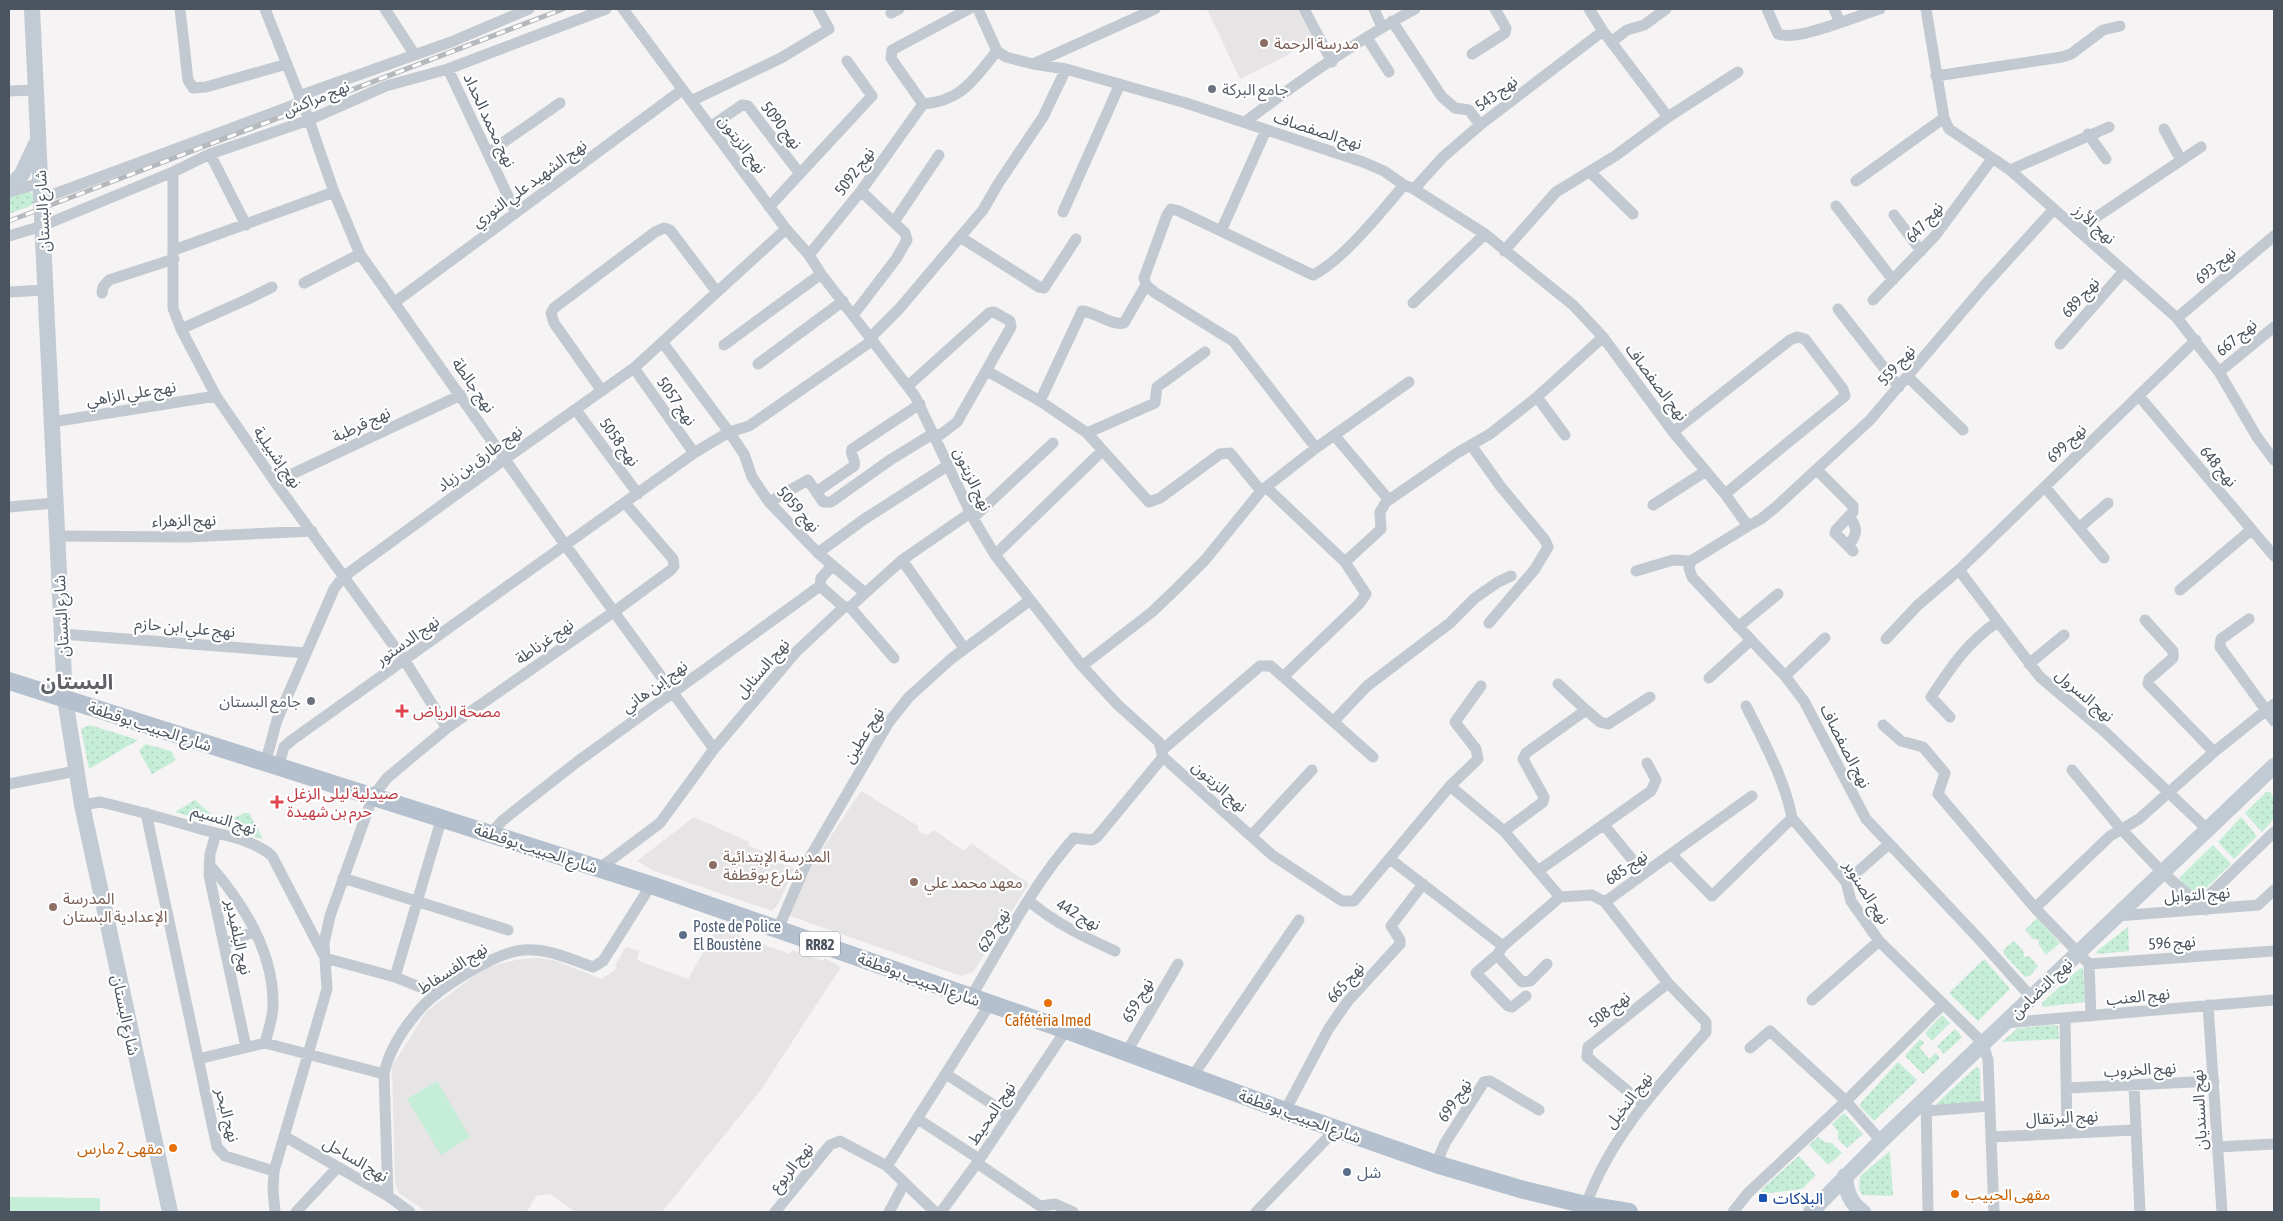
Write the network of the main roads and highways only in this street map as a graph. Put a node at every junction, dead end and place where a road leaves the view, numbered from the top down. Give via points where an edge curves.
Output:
1 (32, 9) edge
2 (38, 140) junction
3 (9, 190) edge
4 (9, 682) edge
5 (65, 699) junction
6 (2274, 766) edge
7 (1845, 1176) junction
8 (170, 1212) edge
9 (1629, 1212) edge
10 (1811, 1212) edge
11 (1863, 1212) edge

1 - 2 main road, شارع البستان
2 - 3 main road via 22,174
2 - 5 main road, شارع البستان
4 - 5 main road, شارع الحبيب بوقطفة / RR82
5 - 8 main road, شارع البستان via 82,805
5 - 9 main road, شارع الحبيب بوقطفة / RR82 via 651,885 1436,1164 1524,1190
6 - 7 main road, نهج التضامن via 2117,916 2083,958 2031,998 1926,1104
7 - 10 main road, نهج التضامن
7 - 11 main road via 1848,1194

